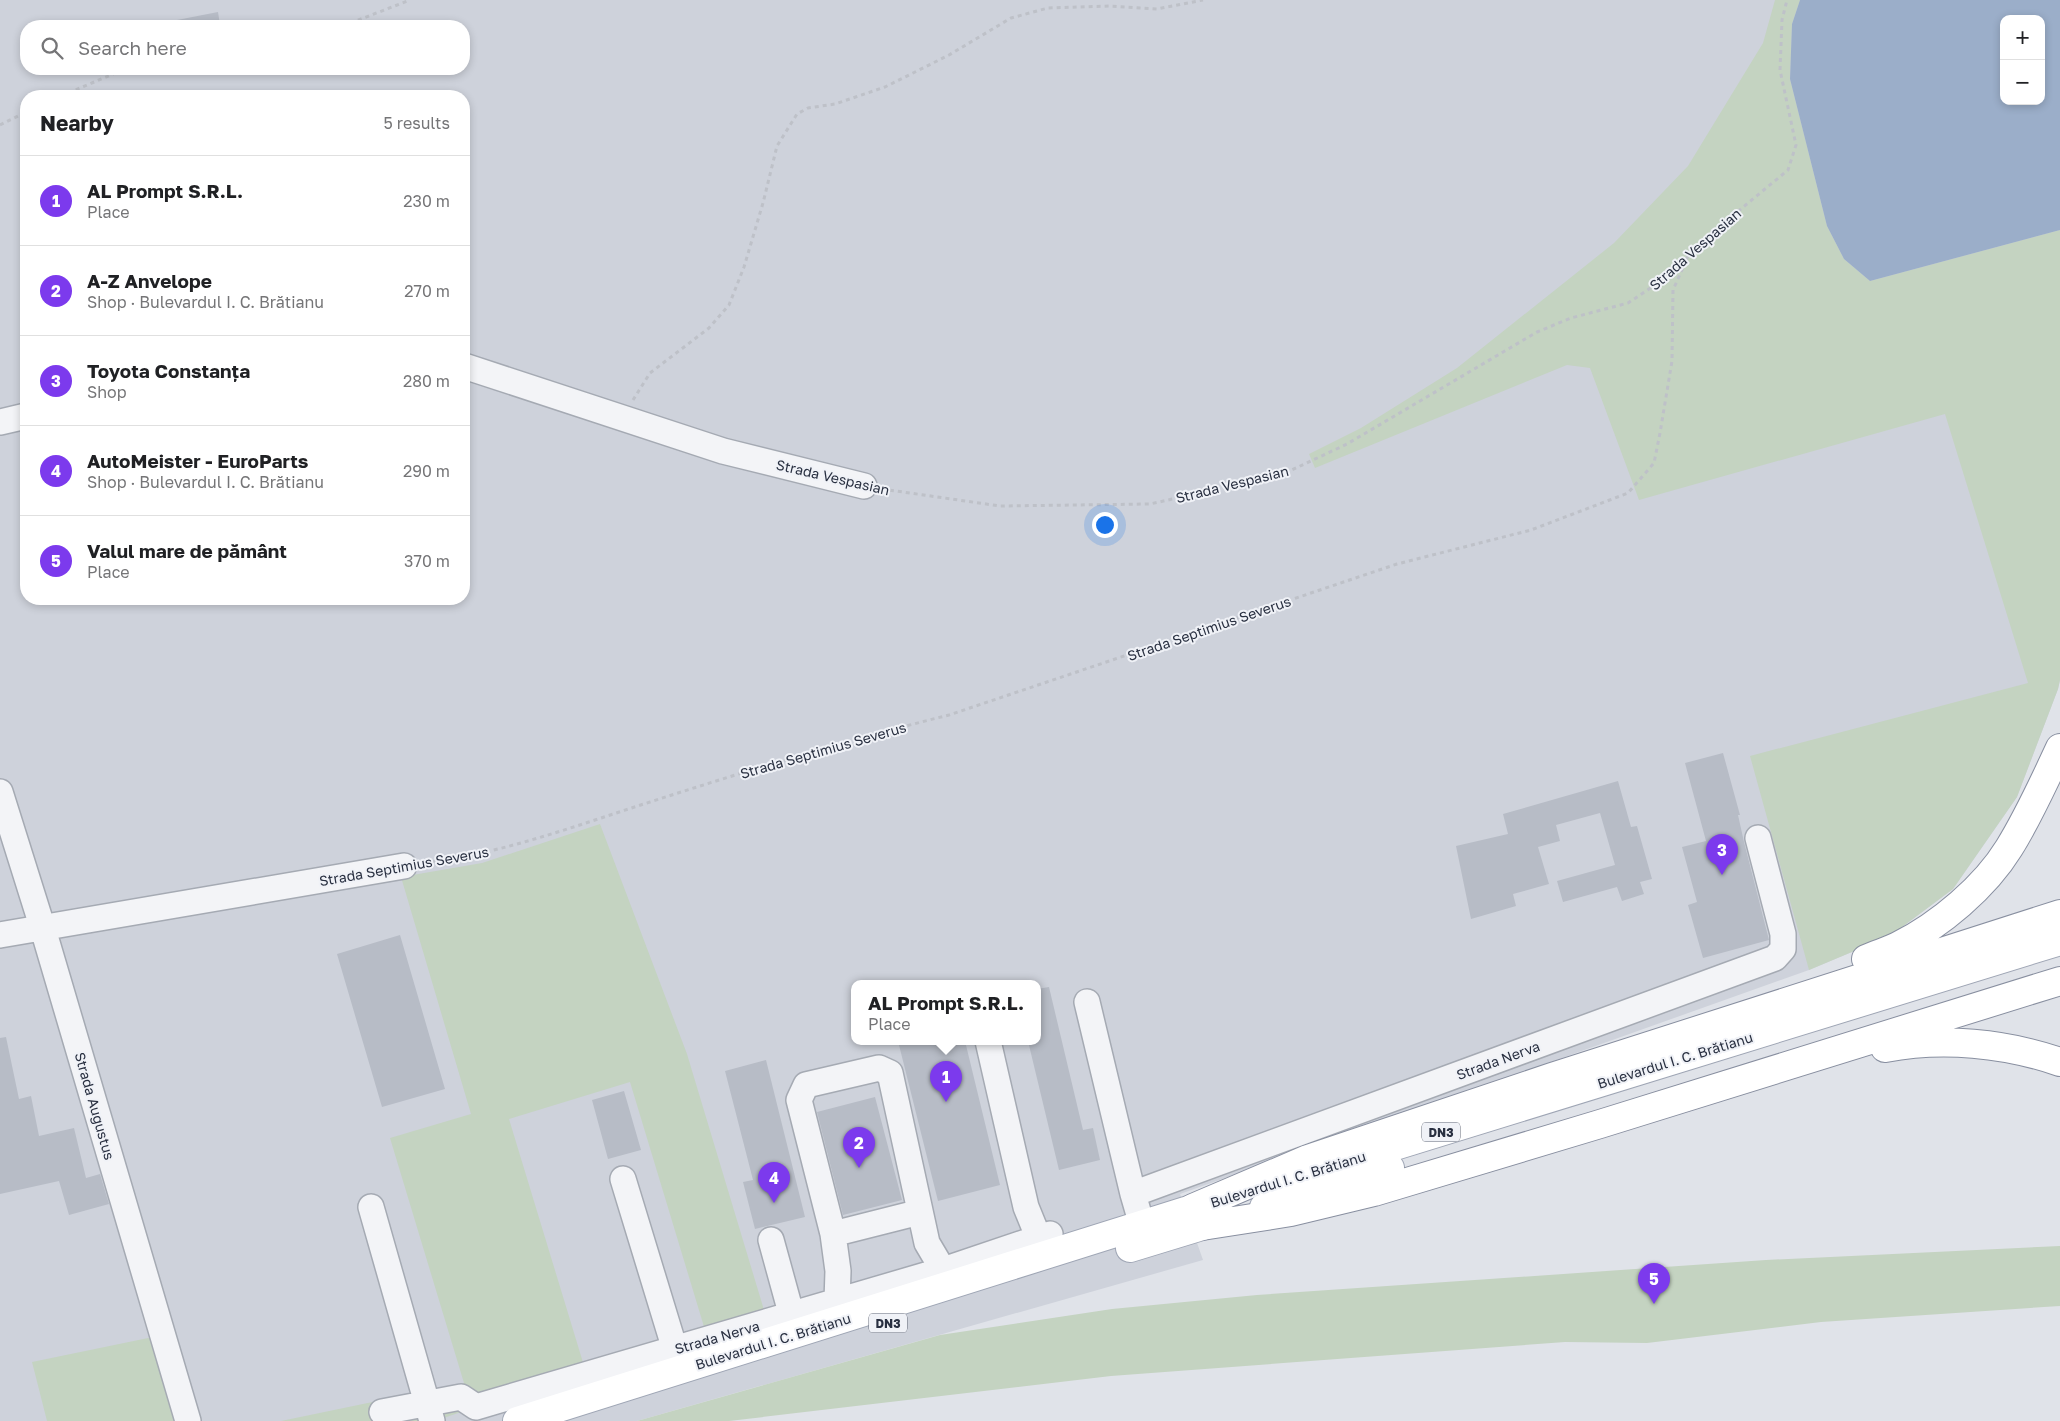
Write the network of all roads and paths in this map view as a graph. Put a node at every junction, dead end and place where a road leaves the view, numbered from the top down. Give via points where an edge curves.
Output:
1 (410, 0) edge
2 (1203, 0) edge
3 (1787, 0) edge
4 (358, 20) edge
5 (111, 75) edge
6 (75, 90) edge
7 (20, 115) edge
8 (0, 125) edge
9 (1688, 254) junction
10 (470, 368) edge
11 (20, 417) edge
12 (623, 418) junction
13 (0, 422) edge
14 (864, 486) joint
15 (2060, 748) edge
16 (0, 792) edge
17 (1758, 838) dead end
18 (404, 866) joint
19 (2060, 914) edge
20 (43, 929) junction
21 (0, 936) edge
22 (2060, 941) edge
23 (2060, 961) edge
24 (2060, 981) edge
25 (1088, 1002) dead end
26 (989, 1045) edge
27 (2060, 1062) edge
28 (1771, 1071) junction
29 (1552, 1076) junction
30 (623, 1179) dead end
31 (1133, 1194) junction
32 (370, 1207) dead end
33 (920, 1212) junction
34 (1198, 1217) junction
35 (1142, 1225) junction
36 (833, 1234) junction
37 (771, 1240) dead end
38 (1047, 1242) junction
39 (947, 1271) junction
40 (837, 1301) junction
41 (794, 1324) junction
42 (822, 1325) junction
43 (678, 1359) junction
44 (382, 1412) dead end
45 (430, 1412) edge
46 (188, 1421) edge
47 (517, 1421) edge
48 (574, 1421) edge

1 - 4 path
2 - 12 path via 1157,9 1109,6 1048,8 1011,18 949,55 885,87 835,104 808,108 797,114 777,146 744,267 729,305 709,328 650,373
3 - 9 path, Strada Vespasian via 1782,20 1780,70 1796,145 1788,170
5 - 6 path
7 - 8 path
9 - 14 path, Strada Vespasian via 1664,279 1628,303 1571,318 1538,332 1347,444 1281,475 1150,504 1000,506
9 - 18 path, Strada Septimius Severus via 1673,290 1672,360 1654,463 1628,493 1531,530 1397,564 949,715 731,776 508,847 454,860
10 - 12 lane, Strada Vespasian
11 - 13 lane
12 - 14 lane, Strada Vespasian via 723,451
15 - 29 main road via 2008,849 1985,878 1945,917 1898,946 1601,1052
16 - 20 lane, Strada Augustus
17 - 31 lane, Strada Nerva via 1783,934 1783,949 1775,958
18 - 20 lane, Strada Septimius Severus
19 - 29 main road
20 - 21 lane, Strada Septimius Severus
20 - 46 lane, Strada Augustus
22 - 34 main road, Bulevardul I. C. Brătianu / DN3
23 - 34 main road, Bulevardul I. C. Brătianu / DN3
24 - 28 main road
25 - 31 lane
26 - 38 lane via 1026,1207
27 - 28 main road via 2007,1048 1956,1043 1899,1046
28 - 34 main road via 1374,1192 1290,1212
29 - 34 main road via 1308,1159
30 - 43 lane
31 - 35 lane
32 - 45 lane
33 - 36 lane
33 - 36 lane via 890,1073 879,1068 806,1085 800,1100
33 - 39 lane via 927,1243
34 - 35 main road, Bulevardul I. C. Brătianu / DN3
34 - 48 main road, Bulevardul I. C. Brătianu / DN3
35 - 38 main road, Bulevardul I. C. Brătianu / DN3
36 - 40 lane via 838,1271
37 - 41 lane
38 - 39 main road, Bulevardul I. C. Brătianu / DN3
39 - 40 lane
39 - 42 main road, Bulevardul I. C. Brătianu / DN3
40 - 41 lane
40 - 42 lane
41 - 42 main road, Bulevardul I. C. Brătianu / DN3
41 - 43 main road, Bulevardul I. C. Brătianu / DN3
43 - 45 lane, Strada Nerva via 476,1407 461,1397
43 - 47 main road, Bulevardul I. C. Brătianu / DN3
44 - 45 lane, Strada Nerva

